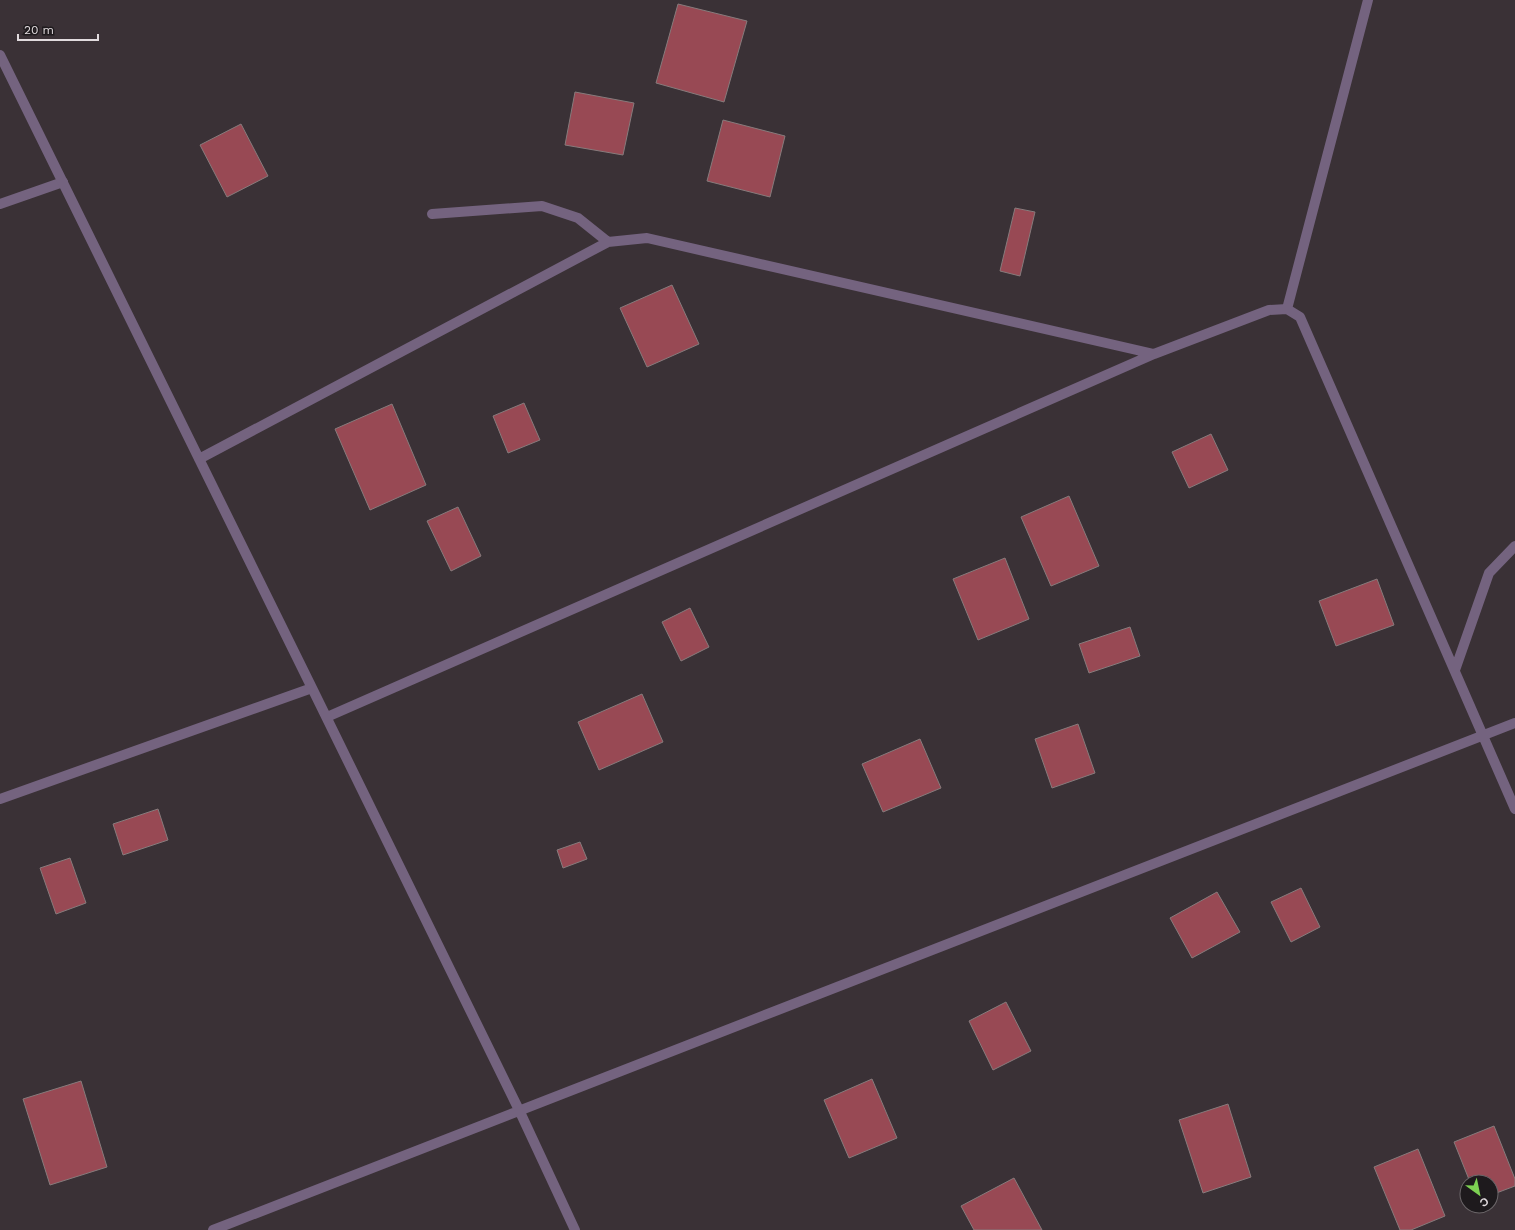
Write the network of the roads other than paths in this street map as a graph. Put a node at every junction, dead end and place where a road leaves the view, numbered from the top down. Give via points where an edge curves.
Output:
1 (1368, 0) edge
2 (0, 56) edge
3 (63, 182) junction
4 (0, 204) edge
5 (432, 214) dead end
6 (608, 242) junction
7 (1287, 309) junction
8 (1154, 354) junction
9 (199, 459) junction
10 (1515, 546) edge
11 (1455, 670) junction
12 (312, 688) junction
13 (327, 717) junction
14 (1515, 724) edge
15 (1484, 736) junction
16 (0, 799) edge
17 (1515, 809) edge
18 (520, 1112) junction
19 (212, 1230) edge
20 (575, 1230) edge

1 - 7 street
2 - 3 street
3 - 4 street
3 - 9 street
5 - 6 street via 542,206 578,218
6 - 8 street via 647,238
6 - 9 street
7 - 8 street via 1269,310
7 - 11 street via 1300,317
8 - 13 street
9 - 12 street
10 - 11 street via 1489,573
11 - 15 street
12 - 13 street
12 - 16 street
13 - 18 street
14 - 15 street
15 - 17 street
15 - 18 street
18 - 19 street
18 - 20 street

